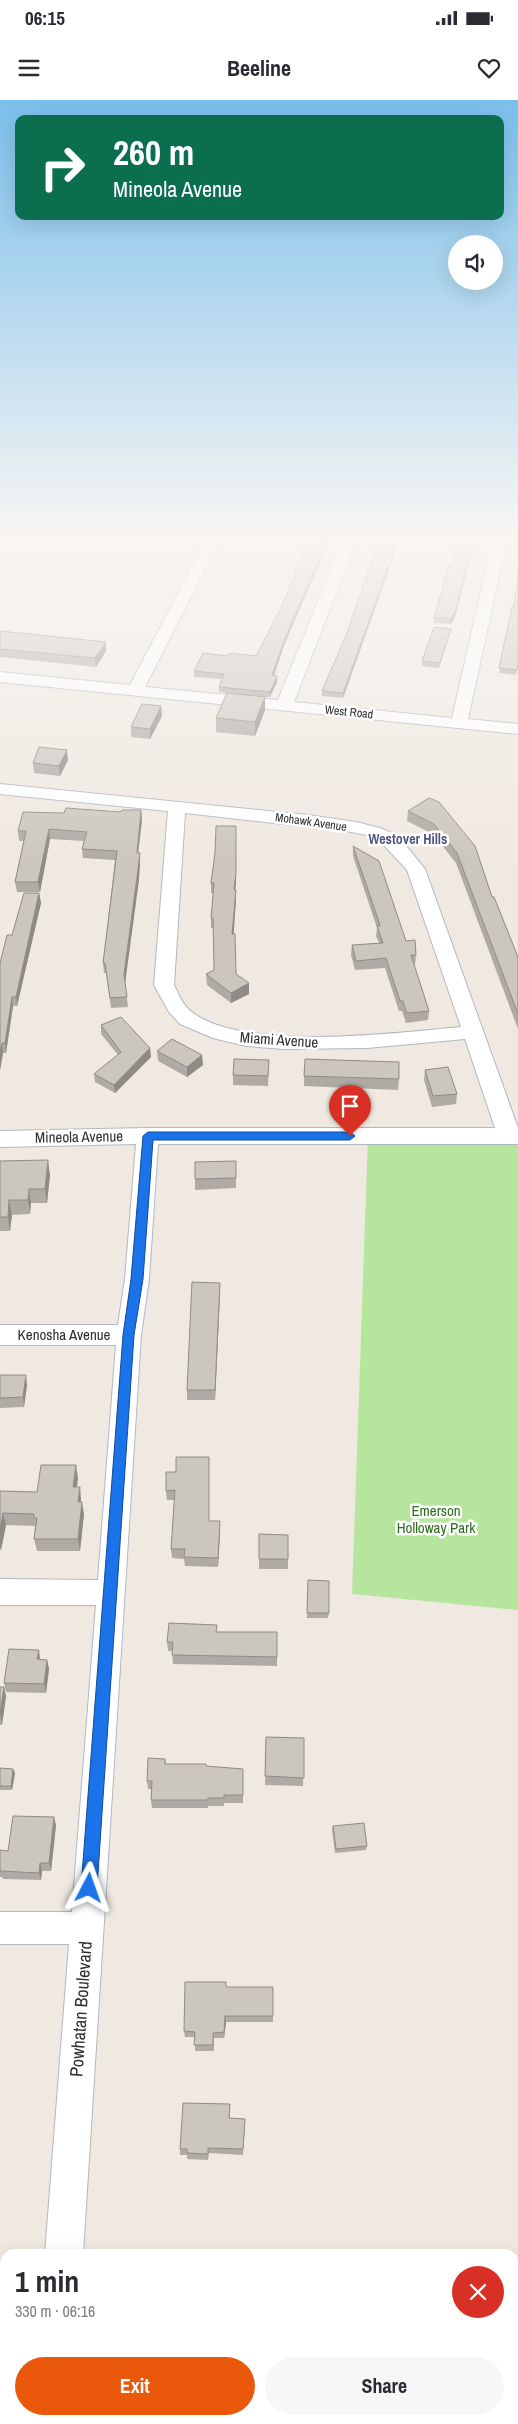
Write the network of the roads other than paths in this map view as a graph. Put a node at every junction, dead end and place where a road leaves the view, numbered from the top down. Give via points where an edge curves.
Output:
1 (157, 647) edge
2 (307, 647) edge
3 (475, 647) edge
4 (0, 677) edge
5 (135, 691) junction
6 (284, 706) junction
7 (458, 724) junction
8 (518, 729) edge
9 (0, 789) edge
10 (177, 808) junction
11 (473, 1032) junction
12 (148, 1136) junction
13 (514, 1136) edge
14 (0, 1139) edge
15 (0, 1335) edge
16 (128, 1335) junction
17 (0, 1592) edge
18 (111, 1593) junction
19 (0, 1928) edge
20 (86, 1928) junction
21 (64, 2249) edge

1 - 5 street
2 - 6 street
3 - 7 street
4 - 5 street, West Road
5 - 6 street, West Road
6 - 7 street, West Road
7 - 8 street, West Road
9 - 10 street, Mohawk Avenue
10 - 11 street, Mohawk Avenue via 308,820 355,828 382,835 398,847 416,868
10 - 11 street, Miami Avenue via 164,985 174,1007 187,1019 228,1036 291,1042 338,1043
11 - 13 street, Mohawk Avenue
12 - 13 street, Mineola Avenue
12 - 14 street, Mineola Avenue
12 - 16 street, Powhatan Boulevard via 137,1279
15 - 16 street, Kenosha Avenue
16 - 18 street, Powhatan Boulevard
17 - 18 street
18 - 20 street, Powhatan Boulevard
19 - 20 street
20 - 21 street, Powhatan Boulevard

